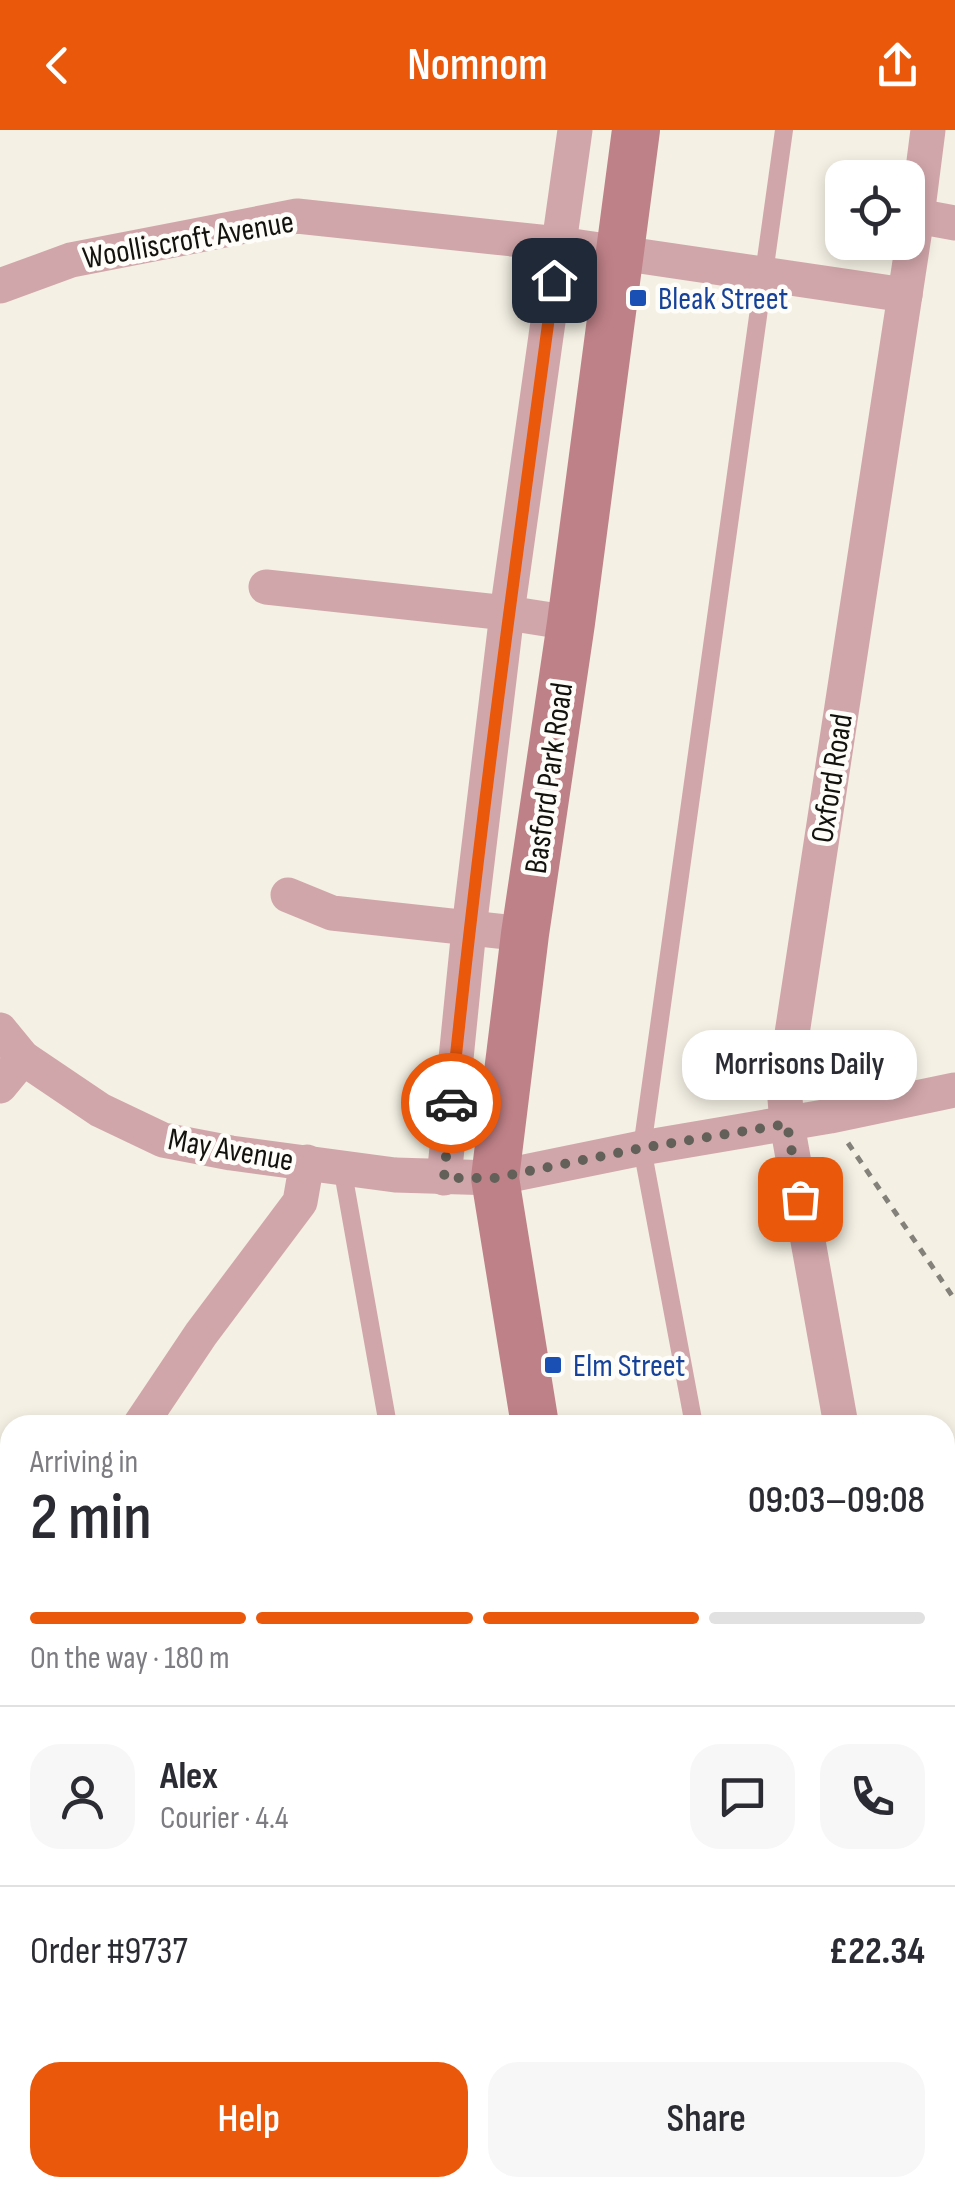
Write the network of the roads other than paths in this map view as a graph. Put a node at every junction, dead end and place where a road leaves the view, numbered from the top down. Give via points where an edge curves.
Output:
1 (575, 130) edge
2 (636, 130) edge
3 (784, 130) edge
4 (928, 130) edge
5 (925, 160) edge
6 (925, 217) edge
7 (955, 223) edge
8 (559, 244) junction
9 (619, 253) junction
10 (911, 260) edge
11 (764, 275) junction
12 (0, 286) edge
13 (905, 295) junction
14 (266, 587) dead end
15 (507, 613) junction
16 (571, 622) junction
17 (288, 895) dead end
18 (469, 929) junction
19 (525, 934) junction
20 (0, 1030) edge
21 (23, 1058) junction
22 (0, 1086) edge
23 (955, 1090) edge
24 (787, 1124) junction
25 (642, 1148) junction
26 (307, 1162) junction
27 (342, 1167) junction
28 (444, 1178) junction
29 (495, 1178) junction
30 (147, 1415) edge
31 (386, 1415) edge
32 (533, 1415) edge
33 (692, 1415) edge
34 (839, 1415) edge

1 - 8 street, Basford Park Road
2 - 9 main road, Basford Park Road
3 - 11 lane
4 - 5 street, Oxford Road
6 - 7 street
8 - 9 street, Woolliscroft Avenue
8 - 12 street, Woolliscroft Avenue via 297,216 71,260
8 - 15 street, Basford Park Road
9 - 11 street
9 - 16 main road, Basford Park Road
10 - 13 street, Oxford Road
11 - 13 street
11 - 25 lane
13 - 24 street, Oxford Road via 784,1086
14 - 15 street
15 - 16 street
15 - 18 street, Basford Park Road
16 - 19 main road, Basford Park Road
17 - 18 street via 332,913
18 - 19 street
18 - 28 street, Basford Park Road
19 - 29 main road, Basford Park Road
20 - 21 street, May Avenue
21 - 22 street
21 - 26 street, May Avenue via 100,1110 163,1140
23 - 24 street, May Avenue
24 - 25 street, May Avenue
24 - 34 street, Oxford Road
25 - 29 street, May Avenue
25 - 33 lane
26 - 27 street, May Avenue
26 - 30 street via 300,1202
27 - 28 street, May Avenue
27 - 31 lane
28 - 29 street, May Avenue
29 - 32 main road, Basford Park Road

